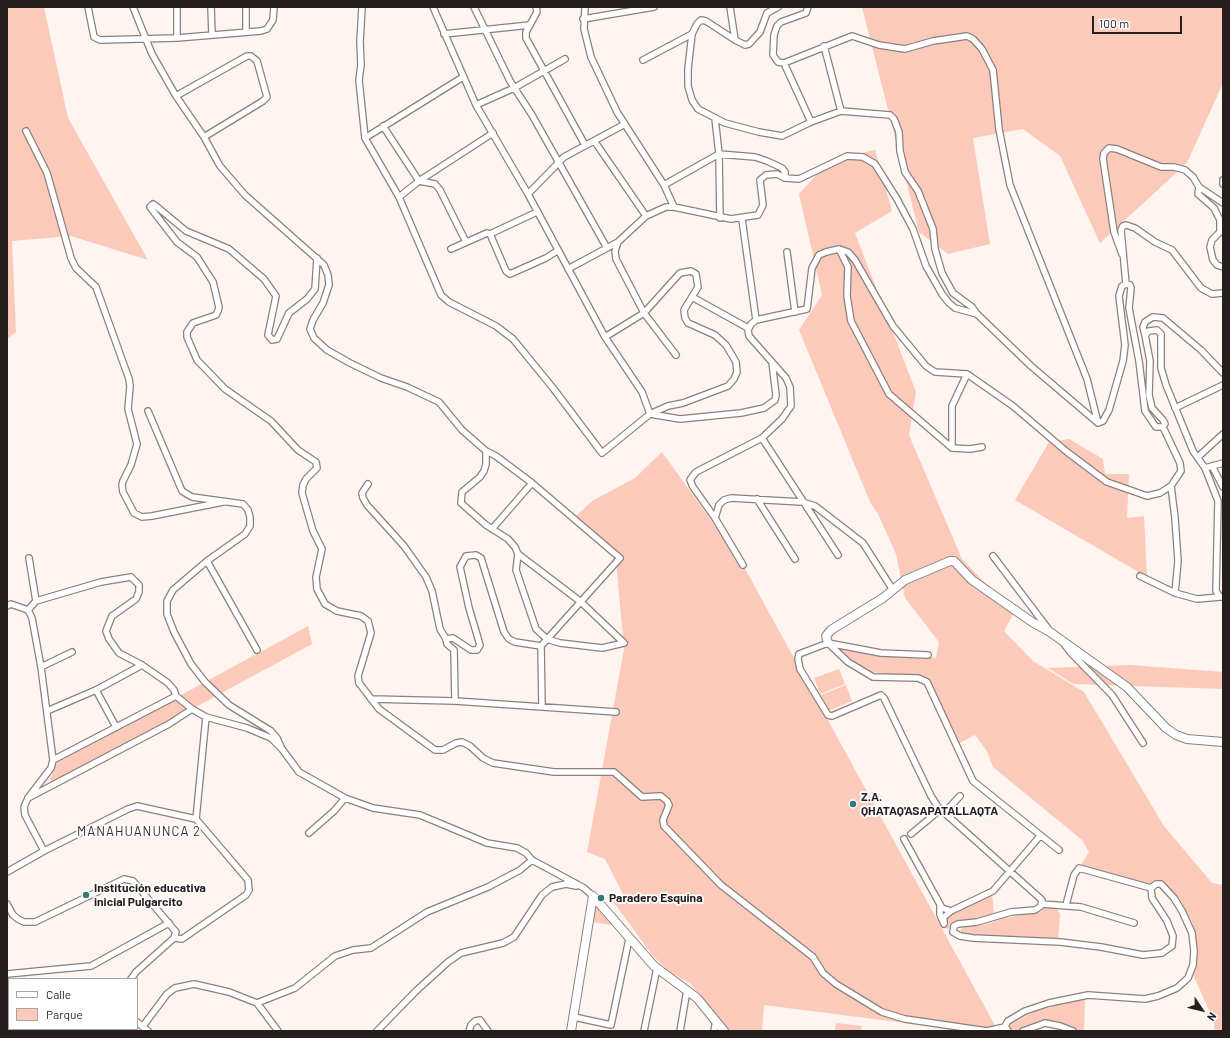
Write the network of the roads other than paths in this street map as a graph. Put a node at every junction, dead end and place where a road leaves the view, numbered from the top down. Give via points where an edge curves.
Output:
1 (88, 7) edge
2 (133, 7) edge
3 (177, 7) edge
4 (210, 7) edge
5 (246, 7) edge
6 (274, 7) edge
7 (362, 7) edge
8 (433, 7) edge
9 (474, 7) edge
10 (536, 7) edge
11 (585, 7) edge
12 (654, 7) edge
13 (730, 7) edge
14 (778, 7) edge
15 (808, 7) edge
16 (583, 19) junction
17 (530, 25) junction
18 (485, 30) junction
19 (246, 32) junction
20 (212, 34) junction
21 (444, 34) junction
22 (692, 34) junction
23 (177, 38) junction
24 (145, 39) junction
25 (734, 40) junction
26 (824, 46) junction
27 (565, 59) dead end
28 (643, 60) dead end
29 (784, 63) junction
30 (544, 70) junction
31 (462, 77) junction
32 (514, 88) junction
33 (176, 96) junction
34 (476, 105) junction
35 (841, 111) junction
36 (715, 118) junction
37 (811, 122) junction
38 (625, 124) junction
39 (383, 126) junction
40 (26, 131) dead end
41 (493, 133) junction
42 (204, 137) junction
43 (365, 138) junction
44 (594, 142) junction
45 (585, 145) junction
46 (719, 154) junction
47 (558, 162) junction
48 (785, 178) junction
49 (1223, 180) edge
50 (419, 181) junction
51 (1223, 184) edge
52 (664, 185) junction
53 (1198, 187) junction
54 (528, 194) junction
55 (399, 197) junction
56 (1223, 203) edge
57 (674, 206) junction
58 (537, 212) junction
59 (646, 216) junction
60 (720, 218) junction
61 (742, 219) junction
62 (490, 234) junction
63 (466, 242) junction
64 (618, 242) junction
65 (607, 248) junction
66 (451, 249) dead end
67 (839, 249) junction
68 (557, 251) junction
69 (787, 252) dead end
70 (1122, 254) junction
71 (317, 258) junction
72 (1223, 267) edge
73 (568, 269) junction
74 (1126, 284) junction
75 (1223, 293) edge
76 (692, 297) junction
77 (795, 312) junction
78 (644, 313) junction
79 (977, 314) junction
80 (756, 320) junction
81 (748, 328) junction
82 (1145, 335) junction
83 (604, 337) junction
84 (676, 354) dead end
85 (772, 362) junction
86 (1223, 373) edge
87 (967, 374) junction
88 (1223, 385) edge
89 (1175, 408) junction
90 (148, 411) dead end
91 (650, 414) junction
92 (1098, 423) junction
93 (1163, 427) junction
94 (1223, 434) edge
95 (762, 438) junction
96 (982, 447) dead end
97 (952, 448) junction
98 (486, 451) junction
99 (1198, 457) junction
100 (1223, 463) edge
101 (1212, 466) junction
102 (1205, 468) junction
103 (532, 483) junction
104 (368, 484) dead end
105 (1171, 486) junction
106 (1223, 486) edge
107 (757, 499) junction
108 (223, 502) junction
109 (802, 502) junction
110 (715, 518) junction
111 (492, 529) junction
112 (518, 554) junction
113 (838, 555) dead end
114 (993, 556) dead end
115 (29, 558) dead end
116 (795, 559) dead end
117 (207, 561) junction
118 (743, 565) dead end
119 (1140, 576) dead end
120 (893, 590) junction
121 (1175, 593) junction
122 (1222, 597) edge
123 (36, 601) junction
124 (581, 602) junction
125 (7, 606) edge
126 (28, 610) junction
127 (1050, 632) junction
128 (446, 639) junction
129 (547, 639) junction
130 (1063, 641) junction
131 (828, 643) junction
132 (542, 646) junction
133 (257, 650) dead end
134 (72, 652) dead end
135 (928, 655) dead end
136 (142, 665) junction
137 (41, 667) junction
138 (96, 690) junction
139 (176, 696) junction
140 (371, 699) junction
141 (455, 702) junction
142 (542, 707) junction
143 (192, 709) junction
144 (47, 712) junction
145 (616, 712) dead end
146 (206, 717) junction
147 (116, 727) junction
148 (1223, 742) edge
149 (1143, 743) dead end
150 (282, 749) junction
151 (53, 760) junction
152 (960, 796) dead end
153 (28, 798) junction
154 (345, 798) junction
155 (943, 811) junction
156 (196, 820) junction
157 (310, 833) dead end
158 (911, 834) dead end
159 (1040, 836) junction
160 (904, 839) dead end
161 (1059, 850) dead end
162 (44, 851) junction
163 (532, 860) junction
164 (7, 872) edge
165 (1010, 872) junction
166 (584, 888) junction
167 (1151, 888) junction
168 (594, 896) junction
169 (7, 904) edge
170 (1042, 904) junction
171 (940, 905) junction
172 (1066, 905) junction
173 (951, 911) junction
174 (168, 923) junction
175 (1134, 923) dead end
176 (174, 938) junction
177 (630, 939) junction
178 (657, 968) junction
179 (7, 974) edge
180 (132, 978) edge
181 (687, 990) junction
182 (257, 1003) junction
183 (574, 1017) junction
184 (716, 1020) junction
185 (138, 1023) edge
186 (143, 1026) junction
187 (1007, 1029) edge
188 (148, 1031) edge
189 (278, 1031) edge
190 (377, 1031) edge
191 (469, 1031) edge
192 (488, 1031) edge
193 (571, 1031) edge
194 (644, 1031) edge
195 (680, 1031) edge
196 (714, 1031) edge
197 (724, 1031) edge
198 (1024, 1031) edge
199 (1073, 1031) edge

1 - 24 street via 96,38
2 - 24 street
3 - 23 street
4 - 20 street
5 - 19 street
6 - 19 street via 273,20 268,29
7 - 43 street via 359,80
8 - 21 street
9 - 18 street
10 - 17 street via 537,12
11 - 16 street
12 - 16 street
13 - 25 street
14 - 25 street via 767,13 760,32 749,44
15 - 29 street via 806,13 781,22 774,30 774,58
16 - 38 street via 591,57
17 - 18 street
17 - 30 street via 526,38
18 - 21 street
18 - 32 street
19 - 20 street
20 - 23 street
21 - 31 street
22 - 25 street via 696,24 701,20
22 - 28 street
22 - 36 street via 688,86 698,110
23 - 24 street
24 - 33 street
26 - 29 street
26 - 35 street
26 - 92 street via 852,36 879,45 904,49 962,36 973,39 982,49 993,70 999,129 1010,185 1086,379
27 - 30 street
29 - 37 street
30 - 32 street
30 - 45 street
31 - 34 street
31 - 39 street
32 - 34 street
32 - 47 street
33 - 42 street
33 - 42 street via 247,56 257,60 267,97
34 - 41 street
35 - 37 street
35 - 79 street via 883,113 894,119 899,132 902,163 918,191 933,229 935,249 942,272 953,293
36 - 37 street via 759,132 782,136
36 - 46 street
38 - 44 street
38 - 52 street
39 - 43 street
39 - 50 street
40 - 108 street via 47,173 71,258 76,268 96,287 129,379 128,409 137,444 132,465 122,485 134,513 142,517 152,516
41 - 50 street
41 - 54 street
42 - 71 street via 220,166 244,195
43 - 55 street
44 - 45 street
44 - 59 street
45 - 47 street
46 - 48 street via 755,157 767,161 782,168 786,172
46 - 52 street
46 - 60 street
47 - 54 street
47 - 65 street
48 - 61 street via 772,174 762,178 762,209 758,215
48 - 79 street via 799,179 847,156 870,160 880,170 905,214 926,266 942,294 955,308
49 - 51 street
50 - 55 street
50 - 63 street via 435,184 440,190
52 - 57 street
53 - 56 street
53 - 70 street via 1193,177 1185,170 1161,167 1112,148 1107,149 1103,159 1114,232
53 - 72 street via 1198,194 1214,208 1220,220 1220,232 1212,240 1210,247 1213,260
54 - 58 street
55 - 91 street via 442,294 449,302 496,326 513,339 602,453
57 - 59 street
57 - 60 street
58 - 62 street
58 - 68 street
59 - 64 street
60 - 61 street
61 - 80 street
62 - 63 street
62 - 68 street via 506,271 510,274
63 - 66 street
64 - 65 street
64 - 78 street via 616,259
65 - 73 street
67 - 77 street via 819,255 812,268 809,307
67 - 87 street via 848,252 855,260 894,326 926,366 935,372
67 - 97 street via 848,267 847,296 852,321 889,394
68 - 73 street
69 - 77 street
70 - 74 street
70 - 75 street via 1120,230 1122,226 1131,225 1172,250 1201,288 1212,294
71 - 98 street via 324,265 329,285 324,303 310,329 314,338 327,350 350,363 439,402 462,430
71 - 140 street via 314,289 307,299 289,313 277,339 272,340 268,335 276,296 264,279 229,250 186,230 153,204 150,207 177,242 197,257 213,282 219,307 216,315 193,322 187,332 197,360 224,389 271,421 298,450 316,462 317,468 306,479 302,493 313,531 322,549 316,576 318,589 325,604 337,611 361,616 368,621 371,633 358,676 359,683
73 - 83 street
74 - 92 street via 1122,286 1119,296 1125,345 1122,361 1109,410 1103,421
74 - 93 street via 1131,288 1129,308 1139,361 1143,405 1152,423 1156,427
76 - 78 street via 698,287 698,278 691,271 685,271 680,273
76 - 81 street
76 - 91 street via 684,310 688,323 715,335 726,345 736,362 737,372 728,386 716,392
77 - 80 street
78 - 83 street
78 - 84 street
79 - 92 street via 1025,361
80 - 81 street
81 - 85 street via 749,336
82 - 86 street via 1144,322 1153,317 1162,318 1201,350
82 - 89 street via 1152,330 1157,330 1161,334 1161,368
82 - 93 street via 1150,361 1148,395 1152,408 1165,424
83 - 91 street via 642,392
85 - 91 street via 776,395 775,400 764,408 680,419
85 - 95 street via 786,378 790,387 791,406 782,419
87 - 97 street via 952,406
87 - 105 street via 1013,406 1056,444 1107,482 1147,496 1160,494
88 - 89 street
89 - 99 street via 1192,451
90 - 108 street via 182,491 192,497
93 - 105 street via 1181,467
94 - 99 street
95 - 109 street
95 - 110 street via 692,476 690,480 693,487
96 - 97 street
98 - 103 street
98 - 111 street via 484,471 462,492 461,503
99 - 102 street
100 - 101 street
101 - 102 street
101 - 106 street
102 - 122 street via 1218,501 1216,591
103 - 111 street
103 - 124 street via 620,558
104 - 128 street via 362,494 363,498 404,546 426,577 440,629
105 - 121 street via 1178,561
107 - 109 street
107 - 110 street via 724,500 719,505
107 - 116 street
108 - 117 street via 243,504 248,510 250,526 245,534
109 - 113 street
109 - 120 street via 815,506 863,543
110 - 118 street
111 - 112 street via 508,539
112 - 124 street
112 - 129 street via 516,570 532,621 540,634
114 - 127 street
115 - 123 street
117 - 133 street
117 - 150 street via 174,590 167,601 167,614 174,632 191,664 218,697 271,731
119 - 121 street
120 - 127 street via 905,580 954,561 972,580
120 - 131 street via 831,630 826,636
121 - 122 street via 1197,599
123 - 126 street
123 - 136 street via 101,582 131,577 139,585 136,599 112,616 106,631 119,653
124 - 129 street
124 - 129 street via 624,644 602,648
125 - 126 street via 11,604
126 - 137 street via 32,618
127 - 130 street
128 - 132 street via 453,638 471,650 477,650 480,645 460,567 464,559 470,555 481,558 504,632 509,639
128 - 141 street via 446,644 454,650
129 - 132 street
130 - 148 street via 1127,687 1176,735 1186,739
130 - 149 street via 1070,653 1112,695
131 - 135 street via 881,653
131 - 155 street via 799,654 798,659 800,668 828,715 832,716 881,695 931,796
131 - 159 street via 848,662 873,677 918,678 927,682 973,781
132 - 142 street
134 - 137 street
136 - 138 street
136 - 139 street via 168,683
137 - 144 street
138 - 144 street
138 - 147 street
139 - 143 street
139 - 147 street
140 - 141 street
140 - 187 street via 379,709 435,750 443,750 462,742 493,763 554,772 610,771 617,774 642,797 661,796 669,805 663,820 664,826 720,885 813,958 823,973 836,984 882,1012 905,1019 987,1030
141 - 142 street
142 - 145 street
143 - 146 street
143 - 153 street via 169,724
144 - 151 street
146 - 150 street via 247,728 271,738
146 - 156 street
147 - 151 street
150 - 154 street via 299,772
151 - 153 street via 51,768
152 - 155 street
153 - 162 street via 24,807 25,815
154 - 157 street
154 - 163 street via 373,808 420,815 488,843 517,848
155 - 158 street
155 - 165 street
156 - 162 street via 137,806
156 - 176 street via 248,880 249,890 246,895 182,939
159 - 161 street
159 - 165 street
160 - 171 street
162 - 164 street
163 - 166 street
163 - 182 street via 520,870 488,887 427,912 370,948 335,956 295,988
165 - 170 street via 1039,897
165 - 173 street via 993,891
166 - 168 street
166 - 190 street via 566,884 552,887 542,895 514,937 503,943 460,953 416,991
167 - 170 street via 1152,898 1167,921 1173,936 1172,946 1162,952 1143,955 1060,942 973,938 953,932 954,926 958,924 977,922 1011,912 1035,910
167 - 172 street via 1079,868 1074,875
167 - 187 street via 1161,884 1174,898 1192,933 1193,965 1183,984 1170,992 1145,999 1088,996 1049,1003 1008,1021
168 - 177 street
168 - 183 street
169 - 174 street via 18,920 35,922 124,878 138,885
170 - 172 street
171 - 173 street via 943,910
171 - 173 street via 940,915 944,924 944,917
172 - 175 street
174 - 176 street via 176,932
174 - 179 street via 91,966
176 - 180 street
177 - 178 street
177 - 183 street via 611,1025
178 - 181 street
178 - 194 street
181 - 184 street
181 - 195 street
182 - 186 street via 203,985 183,985 167,994
182 - 189 street
183 - 193 street
184 - 196 street
184 - 197 street
185 - 186 street
186 - 188 street
191 - 192 street via 475,1021 480,1020
198 - 199 street via 1045,1023

